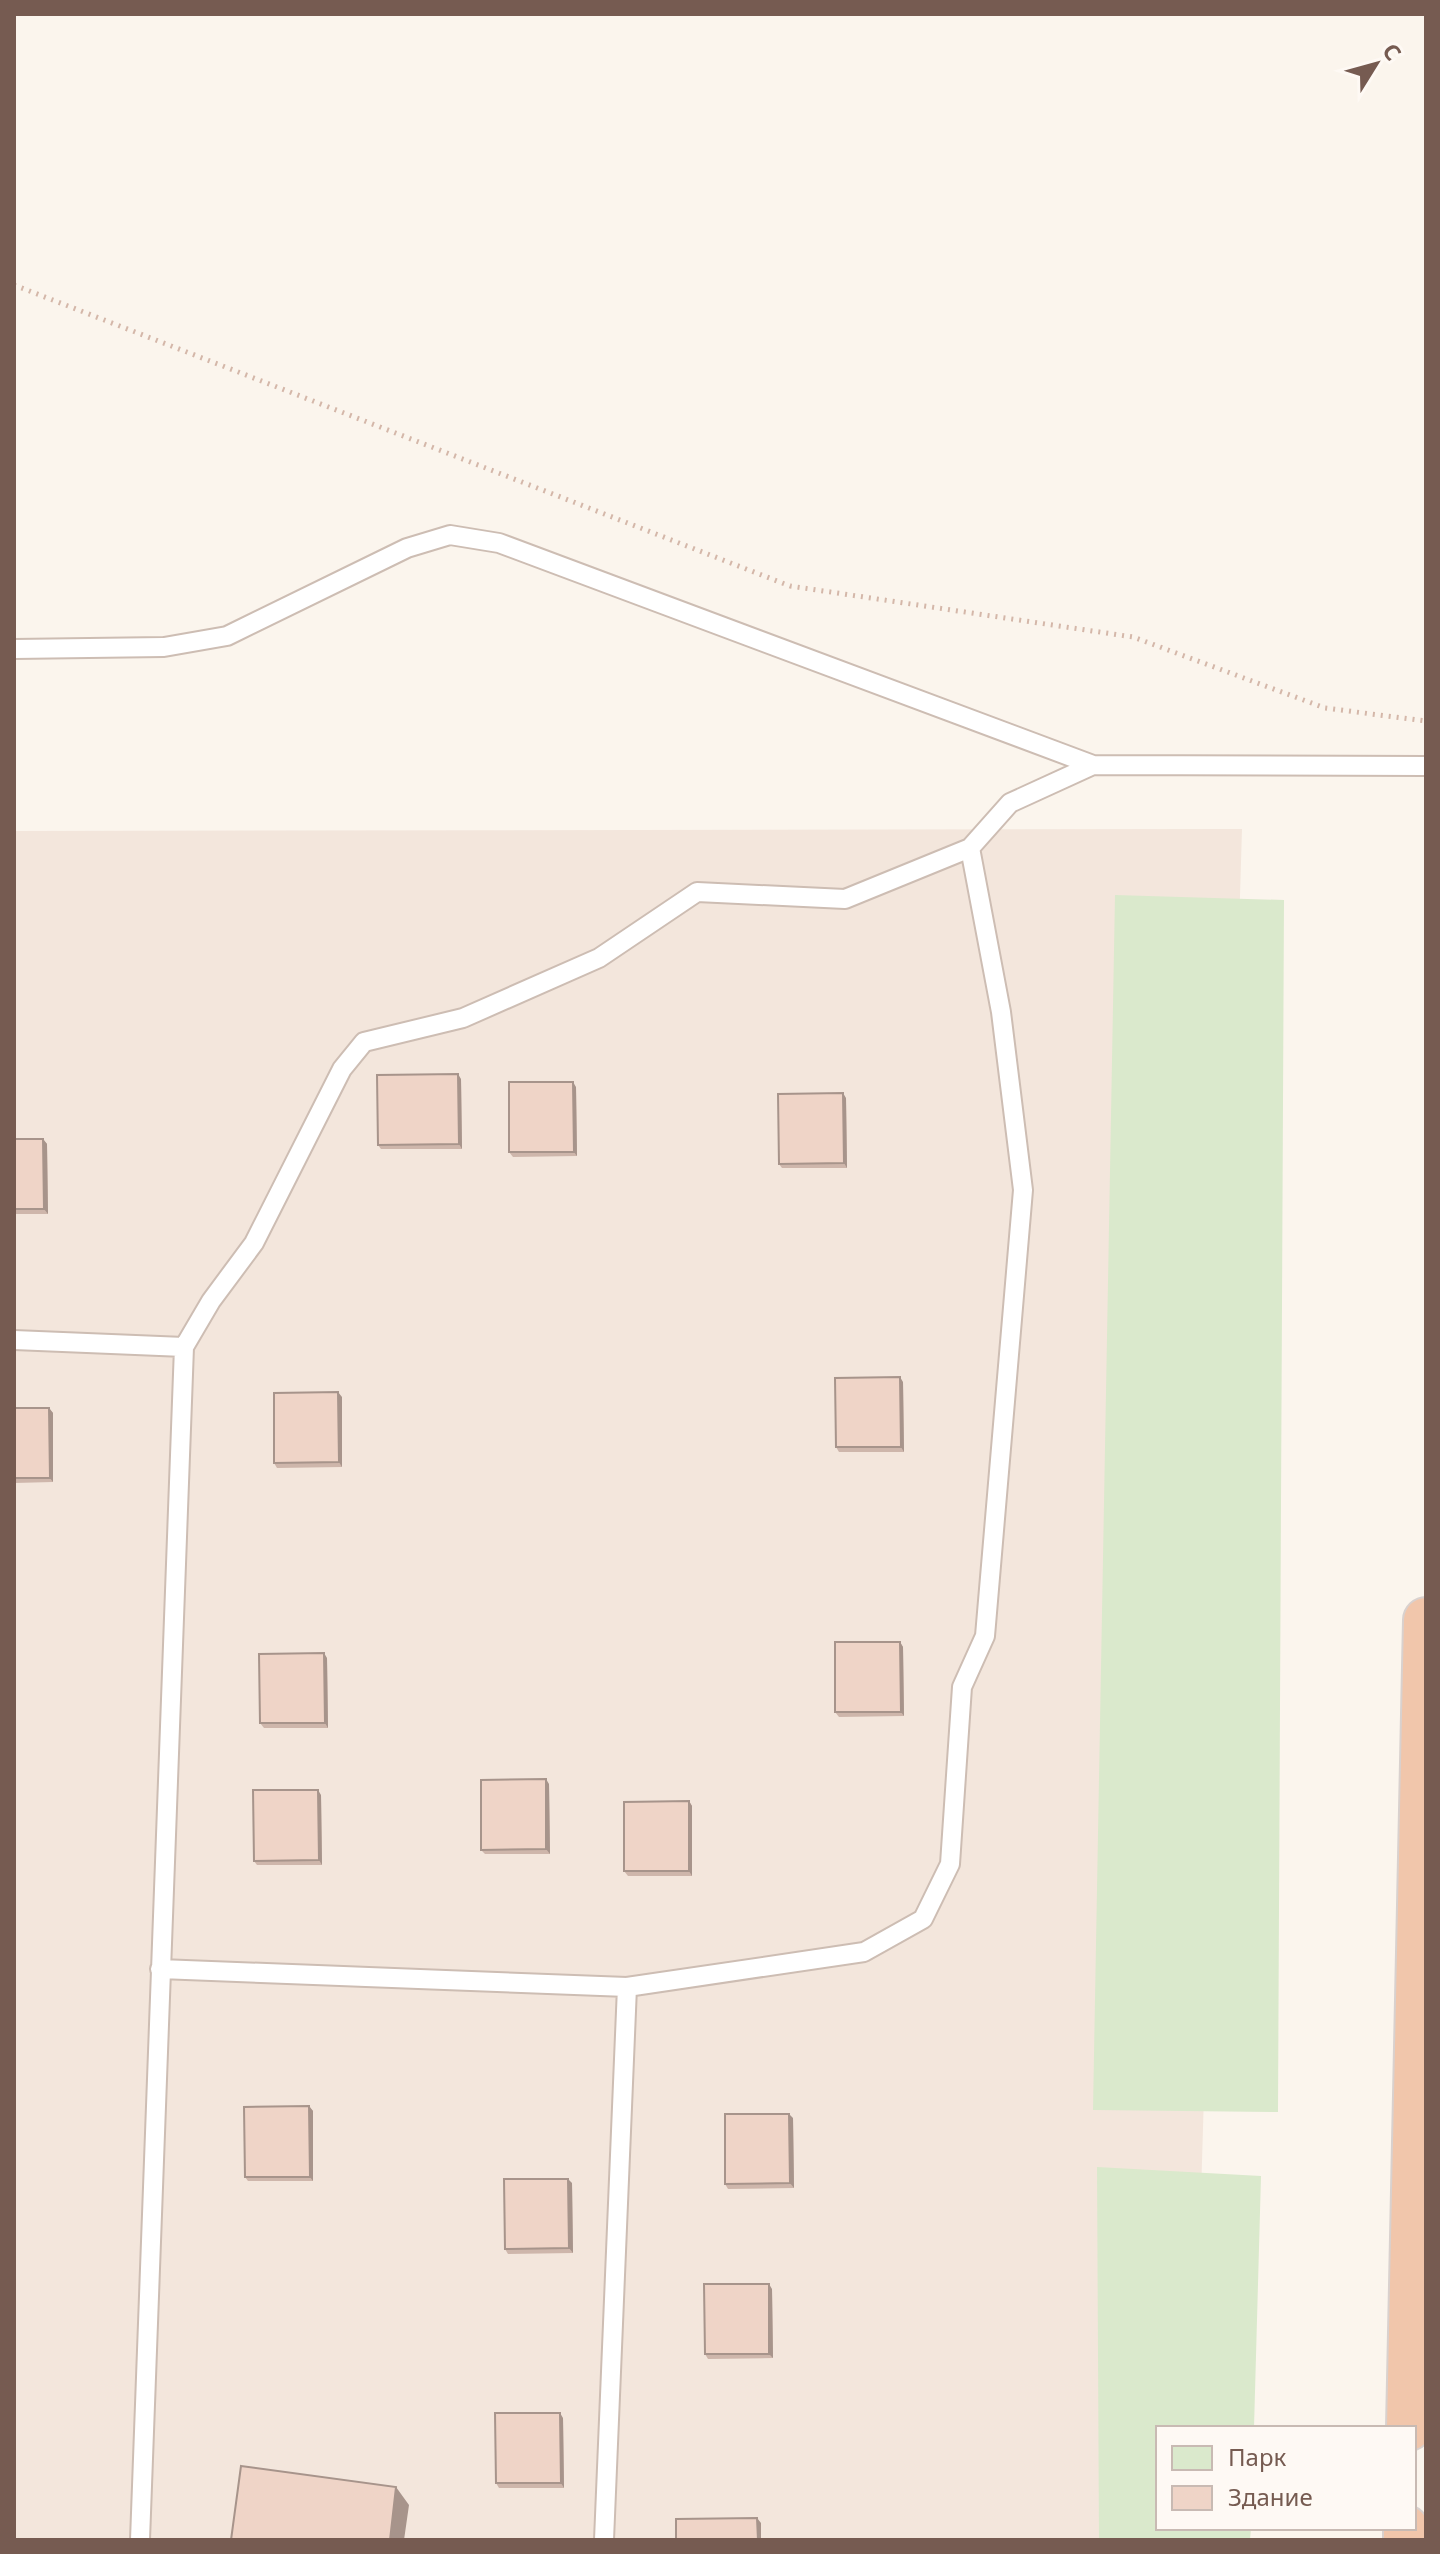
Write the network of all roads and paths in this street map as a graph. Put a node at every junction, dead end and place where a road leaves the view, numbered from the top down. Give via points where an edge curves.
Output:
1 (14, 285) edge
2 (14, 649) edge
3 (1426, 721) edge
4 (1093, 765) junction
5 (1426, 766) edge
6 (970, 848) junction
7 (14, 1340) edge
8 (184, 1347) junction
9 (1426, 1620) edge
10 (160, 1969) junction
11 (627, 1987) junction
12 (1409, 2426) edge
13 (140, 2540) edge
14 (604, 2540) edge

1 - 3 path via 790,586 1133,637 1325,708
2 - 4 lane via 164,647 227,636 407,548 450,535 499,543
4 - 5 lane
4 - 6 lane via 1010,803
6 - 8 lane via 845,899 697,892 599,958 463,1018 364,1042 342,1069 254,1243
6 - 11 lane via 1001,1012 1023,1190 985,1636 962,1687 950,1864 923,1919 864,1952
7 - 8 lane
8 - 10 lane
9 - 12 highway
10 - 11 lane
10 - 13 lane
11 - 14 lane

